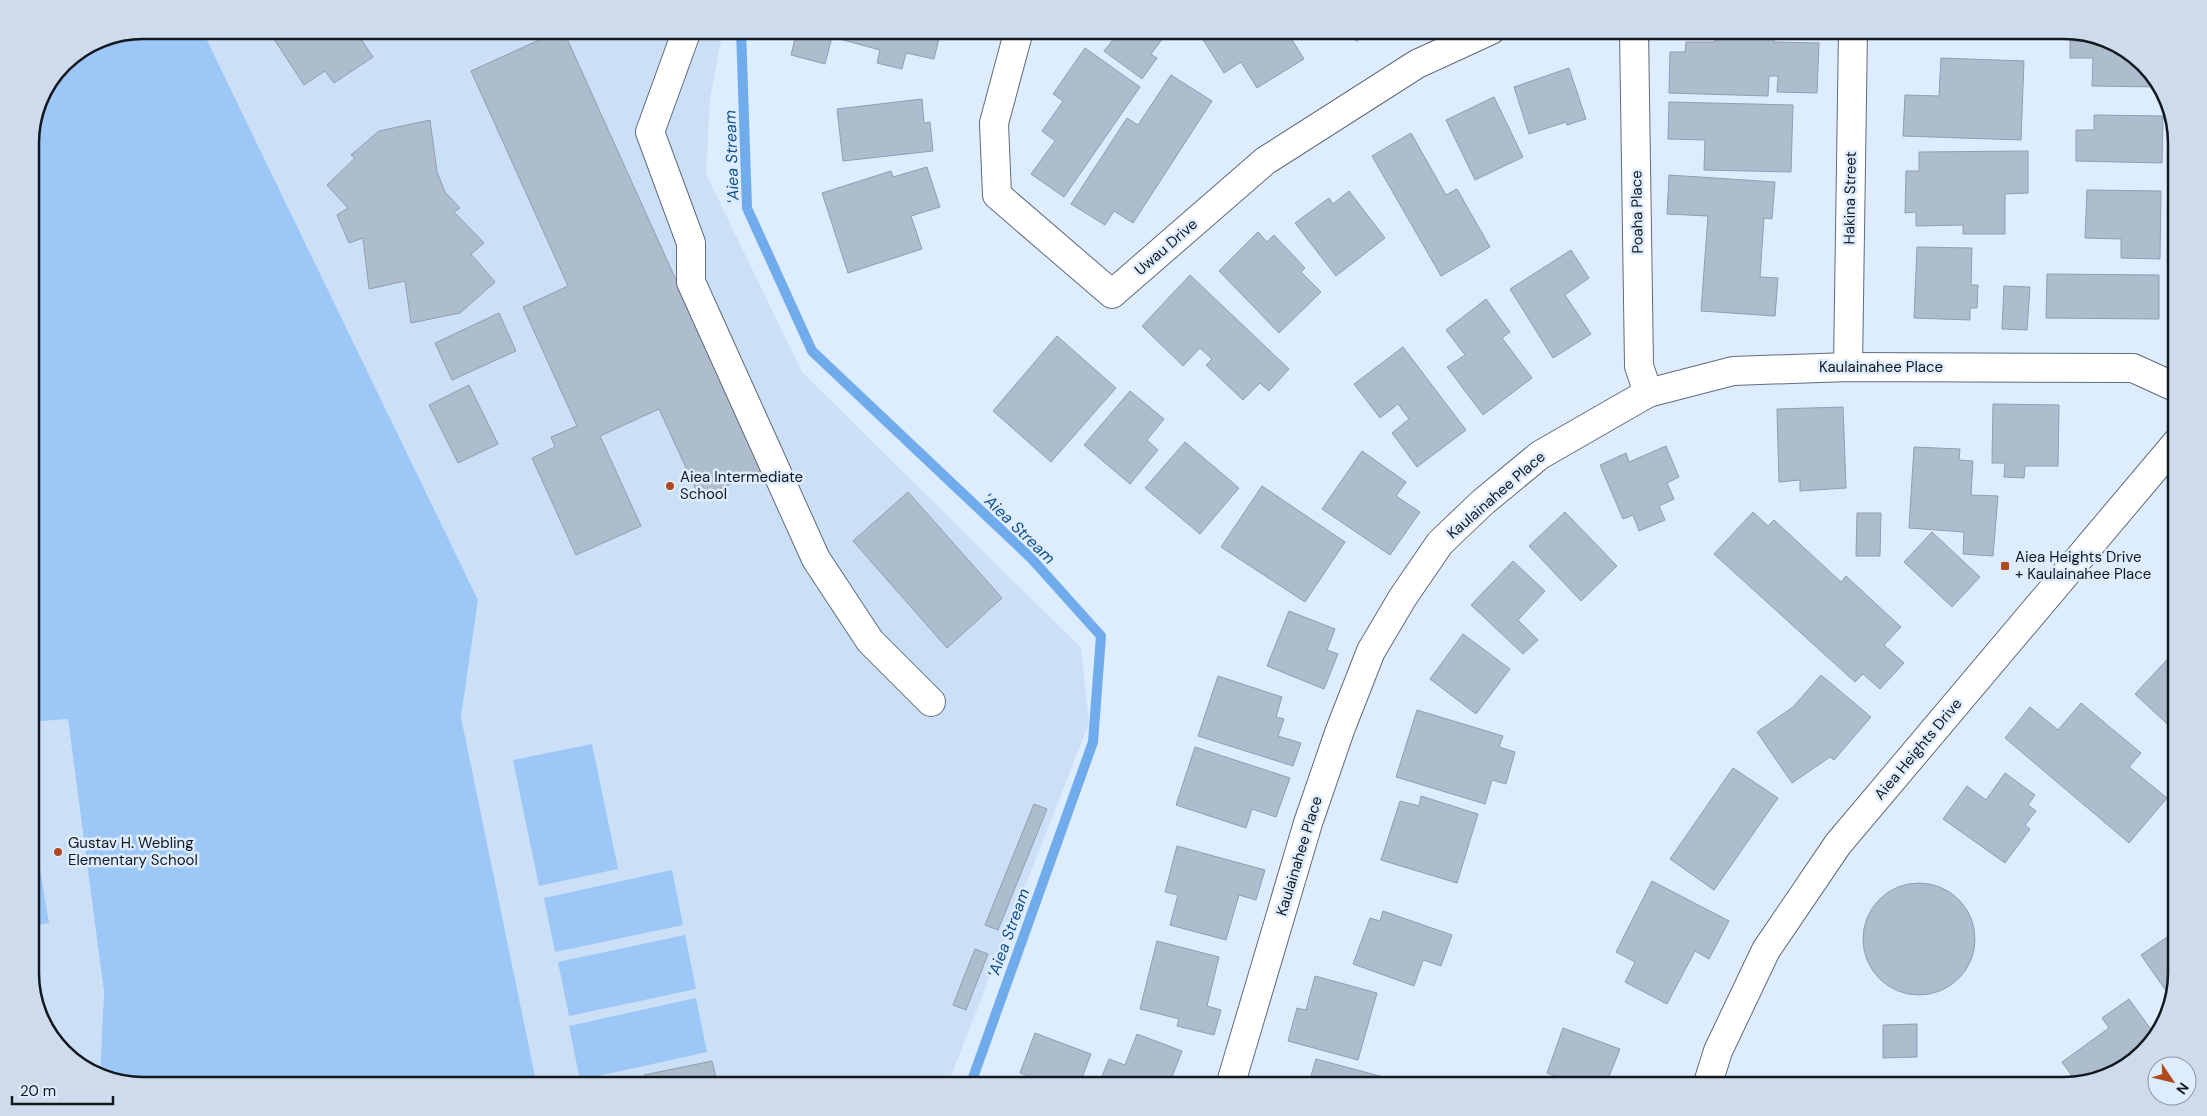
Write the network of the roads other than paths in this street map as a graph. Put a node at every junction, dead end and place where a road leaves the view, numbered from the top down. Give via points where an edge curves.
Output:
1 (684, 39) edge
2 (1017, 39) edge
3 (1471, 39) edge
4 (1634, 39) edge
5 (1853, 39) edge
6 (1848, 366) junction
7 (2168, 384) edge
8 (1648, 393) junction
9 (2168, 453) edge
10 (931, 702) dead end
11 (1233, 1077) edge
12 (1710, 1077) edge

1 - 10 street via 650,132 692,243 691,282 816,559 870,641
2 - 3 street, Uwau Drive via 994,123 997,195 1112,294 1265,161 1417,64
4 - 8 street, Poaha Place via 1639,366
5 - 6 street, Hakina Street
6 - 7 street, Kaulainahee Place via 2132,368
6 - 8 street, Kaulainahee Place via 1733,371
8 - 11 street, Kaulainahee Place via 1540,455 1483,502 1440,543 1398,605 1372,651 1340,730 1308,823
9 - 12 street, Aiea Heights Drive via 1838,844 1766,950 1718,1051

